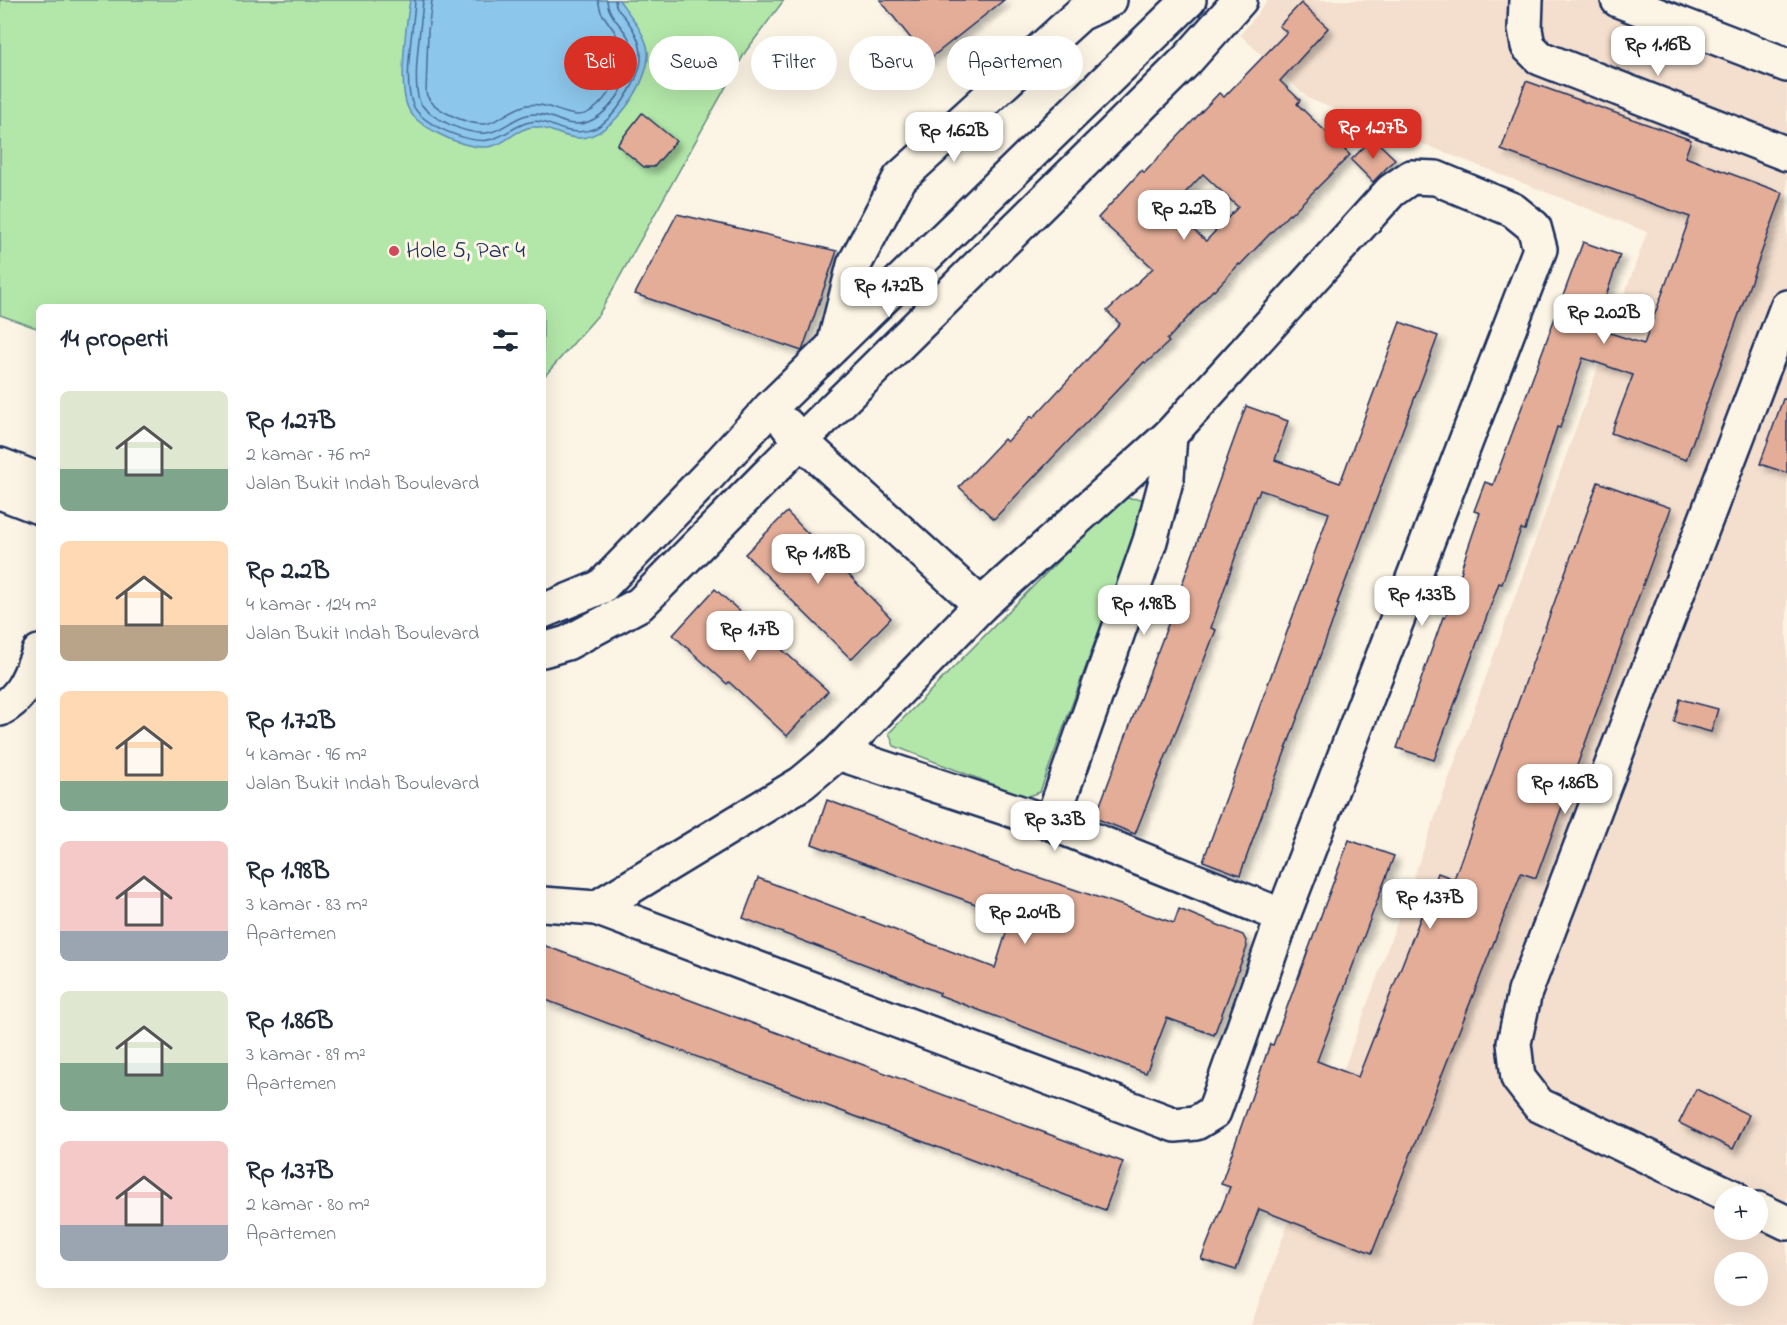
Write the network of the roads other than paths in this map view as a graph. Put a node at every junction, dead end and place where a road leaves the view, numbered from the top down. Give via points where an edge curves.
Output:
1 (1110, 0) edge
2 (1188, 0) edge
3 (1240, 0) edge
4 (1526, 0) edge
5 (1618, 0) edge
6 (1787, 65) edge
7 (1787, 154) edge
8 (1787, 307) edge
9 (833, 347) junction
10 (771, 407) junction
11 (1170, 435) junction
12 (801, 441) junction
13 (0, 465) edge
14 (36, 479) edge
15 (0, 492) edge
16 (36, 506) edge
17 (981, 605) junction
18 (546, 610) edge
19 (546, 649) edge
20 (36, 659) edge
21 (0, 709) edge
22 (838, 753) junction
23 (1051, 823) junction
24 (546, 904) edge
25 (596, 908) junction
26 (1284, 916) junction
27 (1714, 1188) edge
28 (1768, 1213) edge
29 (1787, 1222) edge

1 - 9 street via 1080,14 900,178 854,265
2 - 9 street
3 - 12 street via 1186,61
4 - 7 street via 1528,46 1540,58
5 - 6 street
8 - 27 street via 1525,992 1514,1043 1518,1078 1539,1105
9 - 10 street
10 - 12 street
10 - 18 street via 601,587
11 - 17 street
11 - 23 street via 1167,477 1150,541
11 - 26 street via 1391,191 1411,177 1436,178 1513,210 1534,227 1540,249
12 - 17 street
12 - 19 street via 640,604 567,643
13 - 14 street
15 - 16 street
17 - 22 street
20 - 21 street via 25,686
22 - 23 street
22 - 25 street via 802,783
23 - 26 street
24 - 25 street
25 - 26 street via 1175,1125 1196,1123 1214,1112
28 - 29 street

